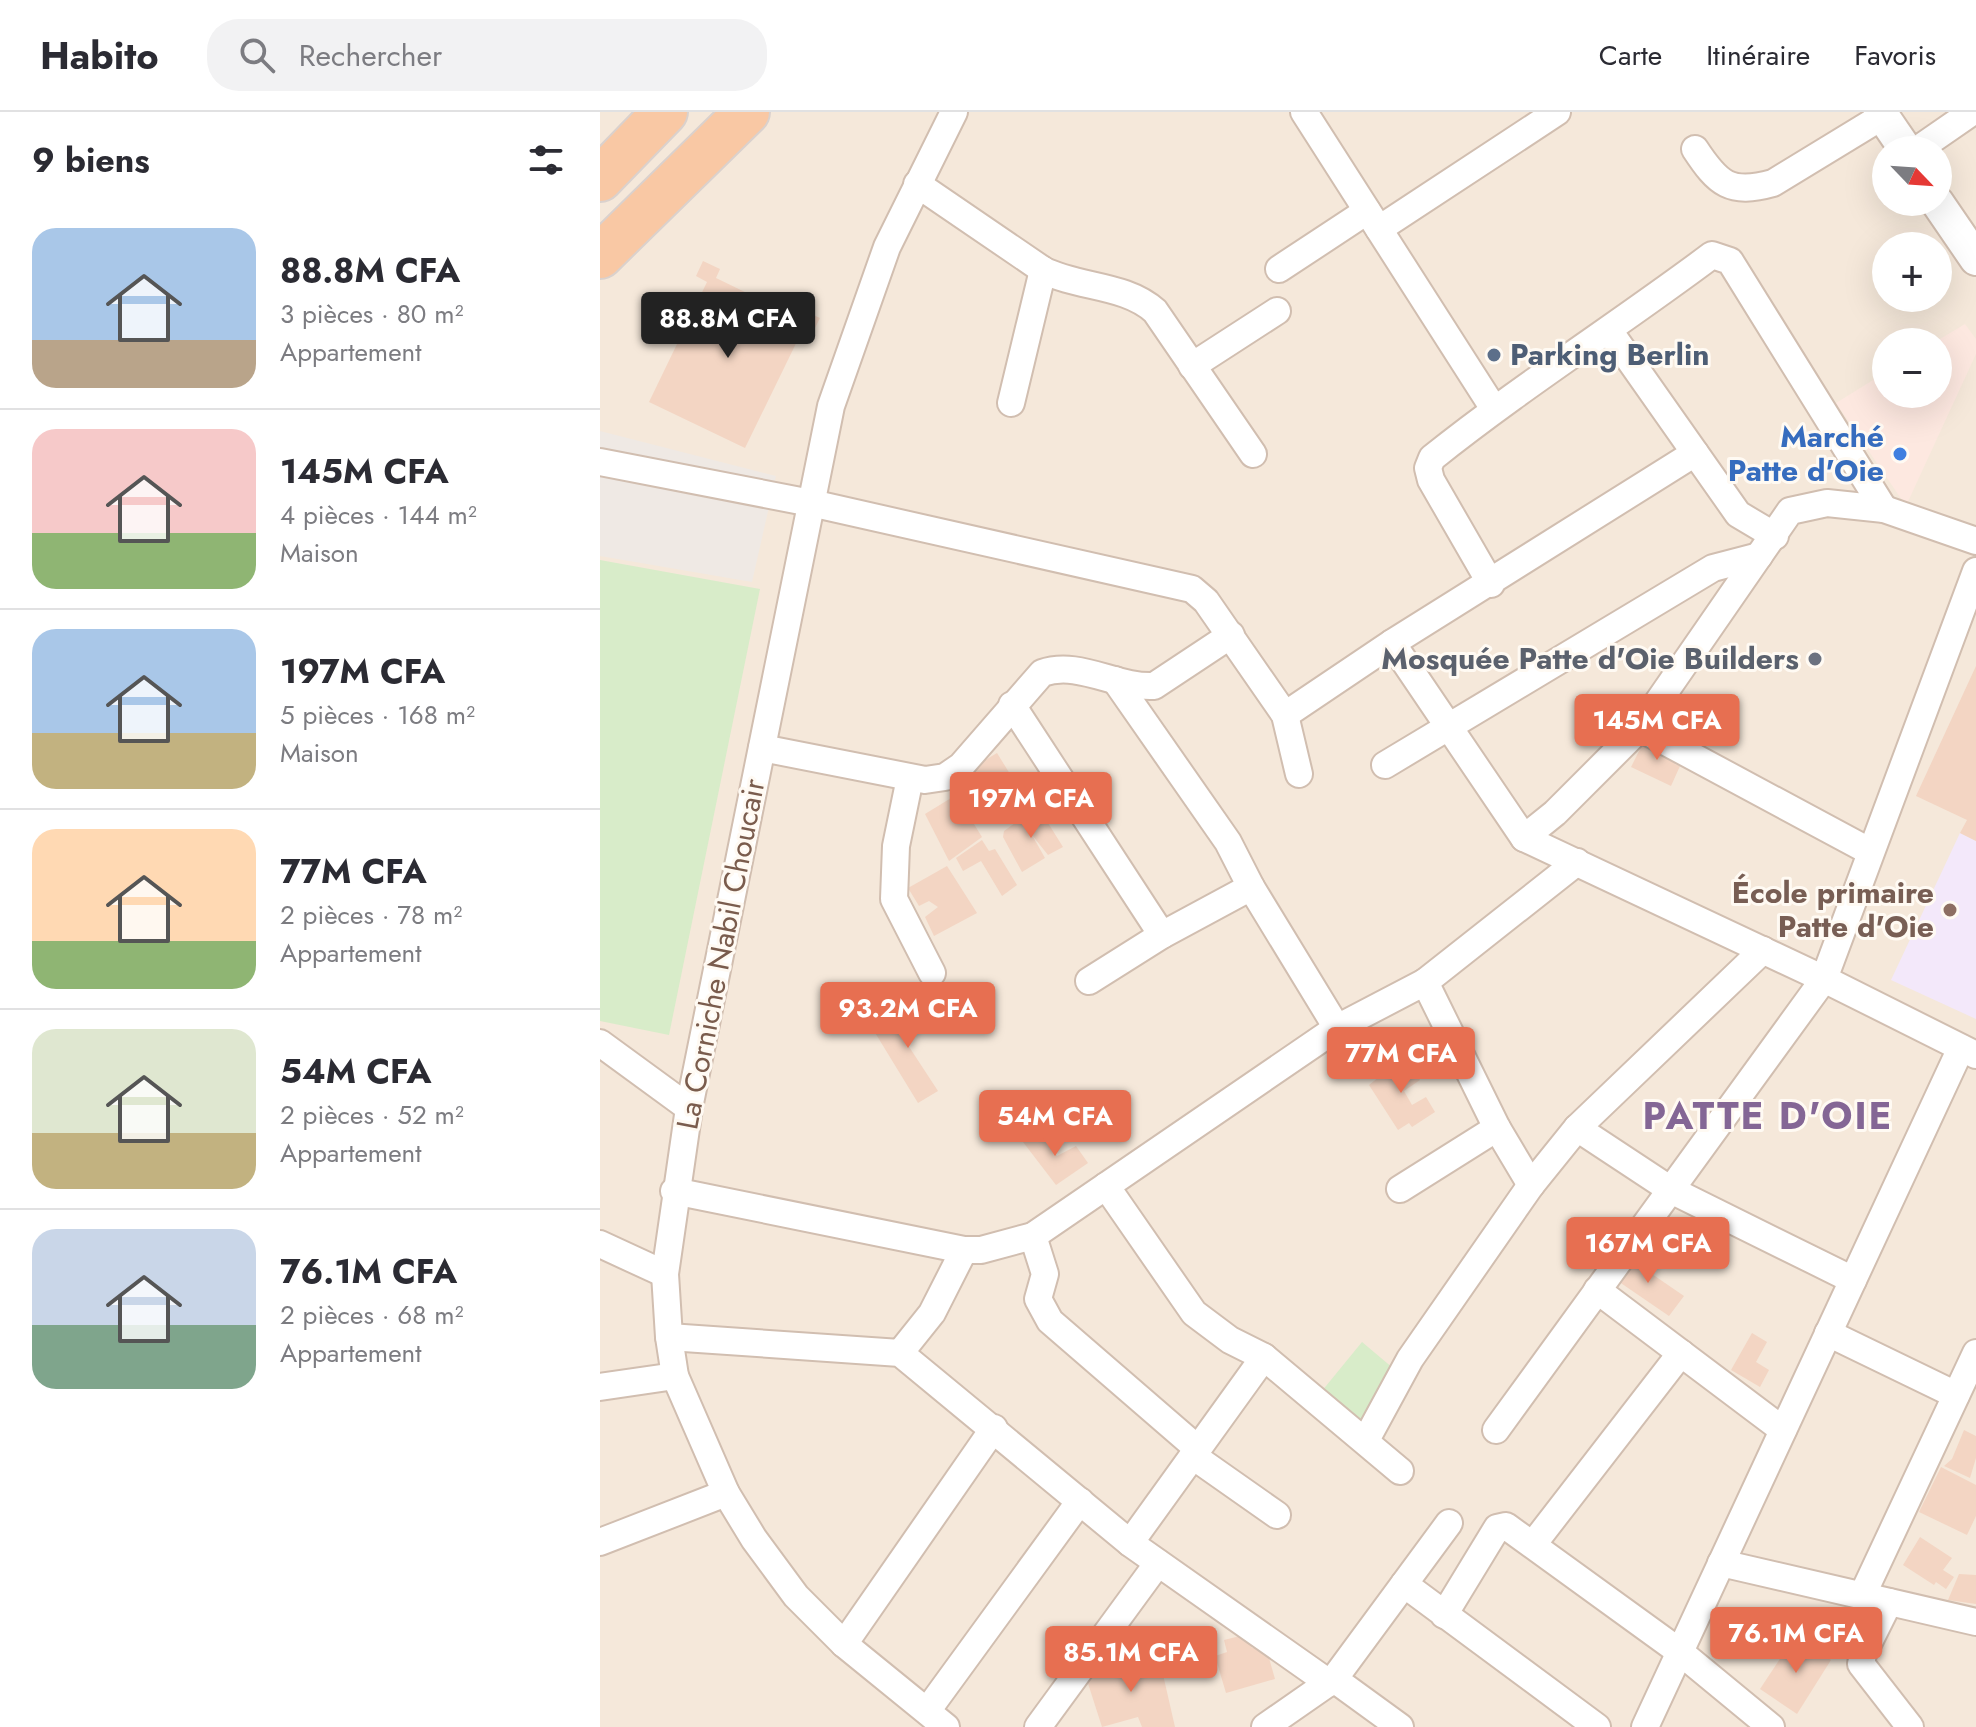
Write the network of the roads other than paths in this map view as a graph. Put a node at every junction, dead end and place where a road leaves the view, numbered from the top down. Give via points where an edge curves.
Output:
1 (665, 112) edge
2 (747, 112) edge
3 (954, 112) edge
4 (1304, 112) edge
5 (1557, 112) edge
6 (1972, 112) edge
7 (1881, 114) edge
8 (1896, 136) edge
9 (1937, 136) edge
10 (1695, 149) dead end
11 (600, 179) edge
12 (917, 184) junction
13 (1947, 216) edge
14 (1373, 220) junction
15 (600, 256) edge
16 (1976, 259) edge
17 (1279, 269) dead end
18 (1043, 270) junction
19 (1277, 311) dead end
20 (1610, 332) junction
21 (1192, 366) junction
22 (1011, 403) dead end
23 (1494, 409) junction
24 (1695, 453) junction
25 (1253, 454) dead end
26 (600, 462) edge
27 (811, 503) junction
28 (1884, 509) junction
29 (1976, 541) edge
30 (1767, 546) junction
31 (1976, 571) edge
32 (1491, 584) junction
33 (1231, 635) junction
34 (1392, 643) junction
35 (1115, 680) junction
36 (1012, 705) junction
37 (1285, 715) junction
38 (1447, 727) junction
39 (1640, 728) junction
40 (762, 748) junction
41 (1385, 765) dead end
42 (1299, 774) dead end
43 (910, 778) junction
44 (1524, 838) junction
45 (1869, 851) junction
46 (1577, 862) junction
47 (1251, 887) junction
48 (1162, 935) junction
49 (1763, 950) junction
50 (932, 973) dead end
51 (1824, 979) junction
52 (1089, 981) dead end
53 (1425, 982) junction
54 (1337, 1028) junction
55 (600, 1043) edge
56 (1968, 1051) edge
57 (689, 1108) junction
58 (1497, 1128) junction
59 (1577, 1128) junction
60 (1531, 1185) junction
61 (1106, 1186) junction
62 (1400, 1189) dead end
63 (1671, 1190) junction
64 (674, 1191) junction
65 (1033, 1236) junction
66 (600, 1244) edge
67 (964, 1250) junction
68 (665, 1274) junction
69 (1853, 1280) junction
70 (1597, 1290) junction
71 (1828, 1333) junction
72 (669, 1337) junction
73 (900, 1353) junction
74 (1681, 1353) junction
75 (1976, 1353) edge
76 (1264, 1357) junction
77 (675, 1376) junction
78 (600, 1387) edge
79 (1956, 1395) junction
80 (994, 1428) junction
81 (1496, 1430) dead end
82 (1783, 1430) junction
83 (1366, 1440) junction
84 (1196, 1452) junction
85 (1400, 1471) dead end
86 (726, 1493) junction
87 (1080, 1501) junction
88 (1277, 1515) dead end
89 (1449, 1523) dead end
90 (600, 1542) edge
91 (1130, 1543) junction
92 (1534, 1543) junction
93 (1158, 1563) junction
94 (1721, 1563) junction
95 (1404, 1584) junction
96 (1862, 1596) junction
97 (1889, 1602) junction
98 (1444, 1615) junction
99 (1976, 1622) edge
100 (844, 1644) junction
101 (1680, 1652) junction
102 (1332, 1681) junction
103 (941, 1723) edge
104 (1761, 1723) edge
105 (1038, 1727) edge
106 (1265, 1727) edge
107 (1400, 1727) edge
108 (1597, 1727) edge
109 (1645, 1727) edge
110 (1910, 1727) edge

1 - 11 highway
2 - 15 highway
3 - 12 street, La Corniche Nabil Choucair
4 - 14 street
5 - 14 street
6 - 9 street
7 - 8 street
7 - 10 street via 1773,183 1753,189 1719,181
12 - 18 street
12 - 27 street, La Corniche Nabil Choucair via 853,337 831,406
13 - 16 street
14 - 17 street
14 - 23 street
18 - 21 street via 1142,299
18 - 22 street
19 - 21 street
20 - 23 street
20 - 24 street
20 - 28 street via 1712,255 1730,261
21 - 25 street
23 - 32 street via 1432,458 1428,468
24 - 30 street
24 - 32 street
26 - 27 street
27 - 33 street via 1174,583 1206,601
27 - 40 street, La Corniche Nabil Choucair
28 - 29 street
28 - 30 street via 1827,503 1790,511
30 - 38 street via 1713,568
30 - 39 street
31 - 45 street
32 - 34 street
33 - 35 street via 1154,686
33 - 37 street
34 - 37 street
34 - 38 street
35 - 36 street via 1056,668 1042,673
35 - 47 street via 1228,842
36 - 43 street via 953,772
36 - 48 street
37 - 42 street
38 - 41 street
38 - 44 street
39 - 44 street
39 - 45 street
40 - 43 street
40 - 57 street, La Corniche Nabil Choucair
43 - 50 street via 896,846 894,899
44 - 46 street
45 - 51 street
46 - 49 street
46 - 53 street
47 - 48 street
47 - 54 street
48 - 52 street
49 - 51 street
49 - 59 street
51 - 56 street
51 - 63 street
53 - 54 street
53 - 58 street
54 - 61 street
55 - 57 street
56 - 69 street
57 - 64 street, La Corniche Nabil Choucair
58 - 60 street
58 - 62 street
59 - 60 street
59 - 63 street
60 - 83 street via 1410,1359
61 - 65 street
61 - 76 street via 1194,1313
63 - 69 street
63 - 70 street
64 - 67 street
64 - 68 street, La Corniche Nabil Choucair
65 - 67 street
65 - 84 street via 1045,1274 1038,1299 1050,1321
66 - 68 street
67 - 73 street via 932,1313
68 - 72 street, La Corniche Nabil Choucair
69 - 71 street
70 - 74 street
70 - 81 street
71 - 79 street
71 - 82 street
72 - 73 street
72 - 77 street, La Corniche Nabil Choucair
73 - 80 street
74 - 82 street
74 - 92 street
75 - 79 street
76 - 83 street
76 - 84 street
77 - 78 street
77 - 86 street, La Corniche Nabil Choucair
79 - 96 street
80 - 87 street
80 - 100 street
82 - 94 street
83 - 85 street
84 - 88 street
84 - 91 street
86 - 90 street
86 - 100 street, La Corniche Nabil Choucair via 796,1596
87 - 91 street
87 - 103 street
89 - 95 street
91 - 93 street
92 - 98 street via 1506,1526 1497,1528
92 - 101 street
93 - 102 street
93 - 105 street
94 - 96 street
94 - 101 street
95 - 98 street
95 - 102 street
96 - 97 street
97 - 99 street
97 - 110 street via 1861,1664
98 - 108 street
100 - 103 street, La Corniche Nabil Choucair
101 - 104 street
101 - 109 street
102 - 106 street
102 - 107 street

